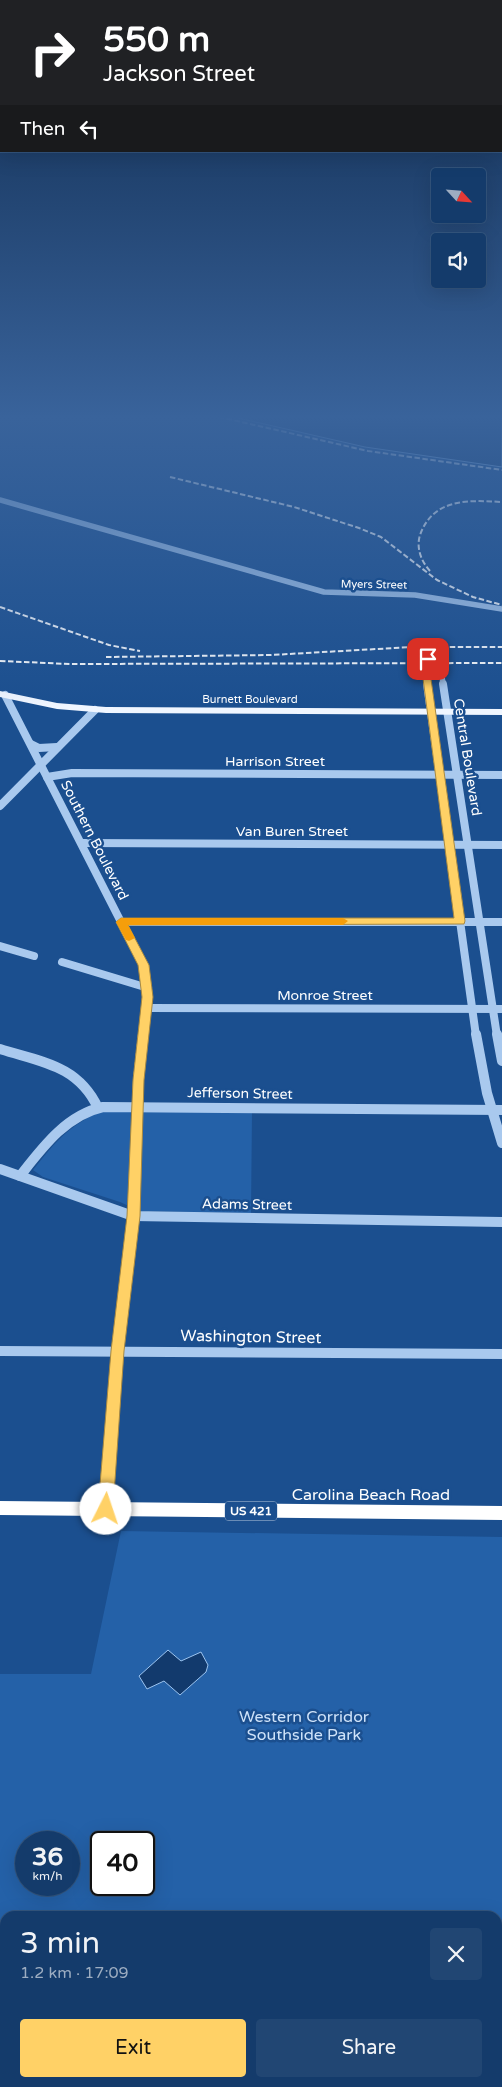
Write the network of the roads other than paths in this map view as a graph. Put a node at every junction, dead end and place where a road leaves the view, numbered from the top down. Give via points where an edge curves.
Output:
1 (44, 512) edge
2 (502, 609) edge
3 (3, 695) edge
4 (95, 710) junction
5 (431, 712) junction
6 (446, 712) junction
7 (502, 712) edge
8 (31, 744) junction
9 (58, 747) junction
10 (41, 764) junction
11 (440, 774) junction
12 (457, 775) junction
13 (502, 775) edge
14 (47, 778) junction
15 (0, 806) edge
16 (82, 843) junction
17 (448, 844) junction
18 (467, 844) junction
19 (502, 844) edge
20 (460, 921) junction
21 (121, 922) junction
22 (479, 922) junction
23 (502, 922) edge
24 (0, 946) edge
25 (34, 956) dead end
26 (62, 962) dead end
27 (148, 988) junction
28 (147, 1008) junction
29 (473, 1009) junction
30 (492, 1009) junction
31 (502, 1009) edge
32 (0, 1050) edge
33 (502, 1061) edge
34 (137, 1106) junction
35 (98, 1108) junction
36 (490, 1110) junction
37 (502, 1110) edge
38 (502, 1142) edge
39 (0, 1169) edge
40 (20, 1176) junction
41 (133, 1216) junction
42 (502, 1222) edge
43 (0, 1351) edge
44 (118, 1351) junction
45 (502, 1354) edge
46 (0, 1508) edge
47 (106, 1509) junction
48 (502, 1513) edge

1 - 2 street, Myers Street via 324,592 415,595
3 - 4 main road, Burnett Boulevard
3 - 8 street, Southern Boulevard
4 - 5 main road, Burnett Boulevard
4 - 9 street
5 - 6 main road, Burnett Boulevard
5 - 6 street, Central Boulevard via 425,663 428,659 440,657
5 - 11 street, Central Boulevard
6 - 7 main road, Burnett Boulevard
6 - 12 street, Central Boulevard
8 - 9 street via 39,748
8 - 10 street, Southern Boulevard
9 - 10 street
10 - 14 street, Southern Boulevard
10 - 15 street
11 - 12 street, Harrison Street
11 - 14 street, Harrison Street via 72,773
11 - 17 street, Central Boulevard
12 - 13 street, Harrison Street
12 - 18 street, Central Boulevard
14 - 16 street, Southern Boulevard
16 - 17 street, Van Buren Street
16 - 21 street, Southern Boulevard
17 - 18 street, Van Buren Street
17 - 20 street, Central Boulevard
18 - 19 street, Van Buren Street
18 - 22 street, Central Boulevard
20 - 21 street
20 - 22 street
20 - 29 street, Central Boulevard
21 - 27 street, Southern Boulevard via 143,965
22 - 23 street
22 - 30 street, Central Boulevard
24 - 25 street
26 - 27 street
27 - 28 street, Southern Boulevard
28 - 29 street, Monroe Street
28 - 34 street, Southern Boulevard
29 - 30 street, Monroe Street
29 - 36 street, Central Boulevard
30 - 31 street, Monroe Street
30 - 33 street, Central Boulevard
32 - 35 street via 61,1069 90,1091
34 - 35 street, Jefferson Street
34 - 36 street, Jefferson Street
34 - 41 street, Southern Boulevard
35 - 40 street via 60,1130
36 - 37 street, Jefferson Street
36 - 38 street, Central Boulevard
39 - 40 street, Adams Street
40 - 41 street, Adams Street
41 - 42 street, Adams Street
41 - 44 street, Southern Boulevard
43 - 44 street, Washington Street
44 - 45 street, Washington Street
44 - 47 street, Southern Boulevard
46 - 47 highway, Carolina Beach Road / US 421
47 - 48 highway, Carolina Beach Road / US 421

